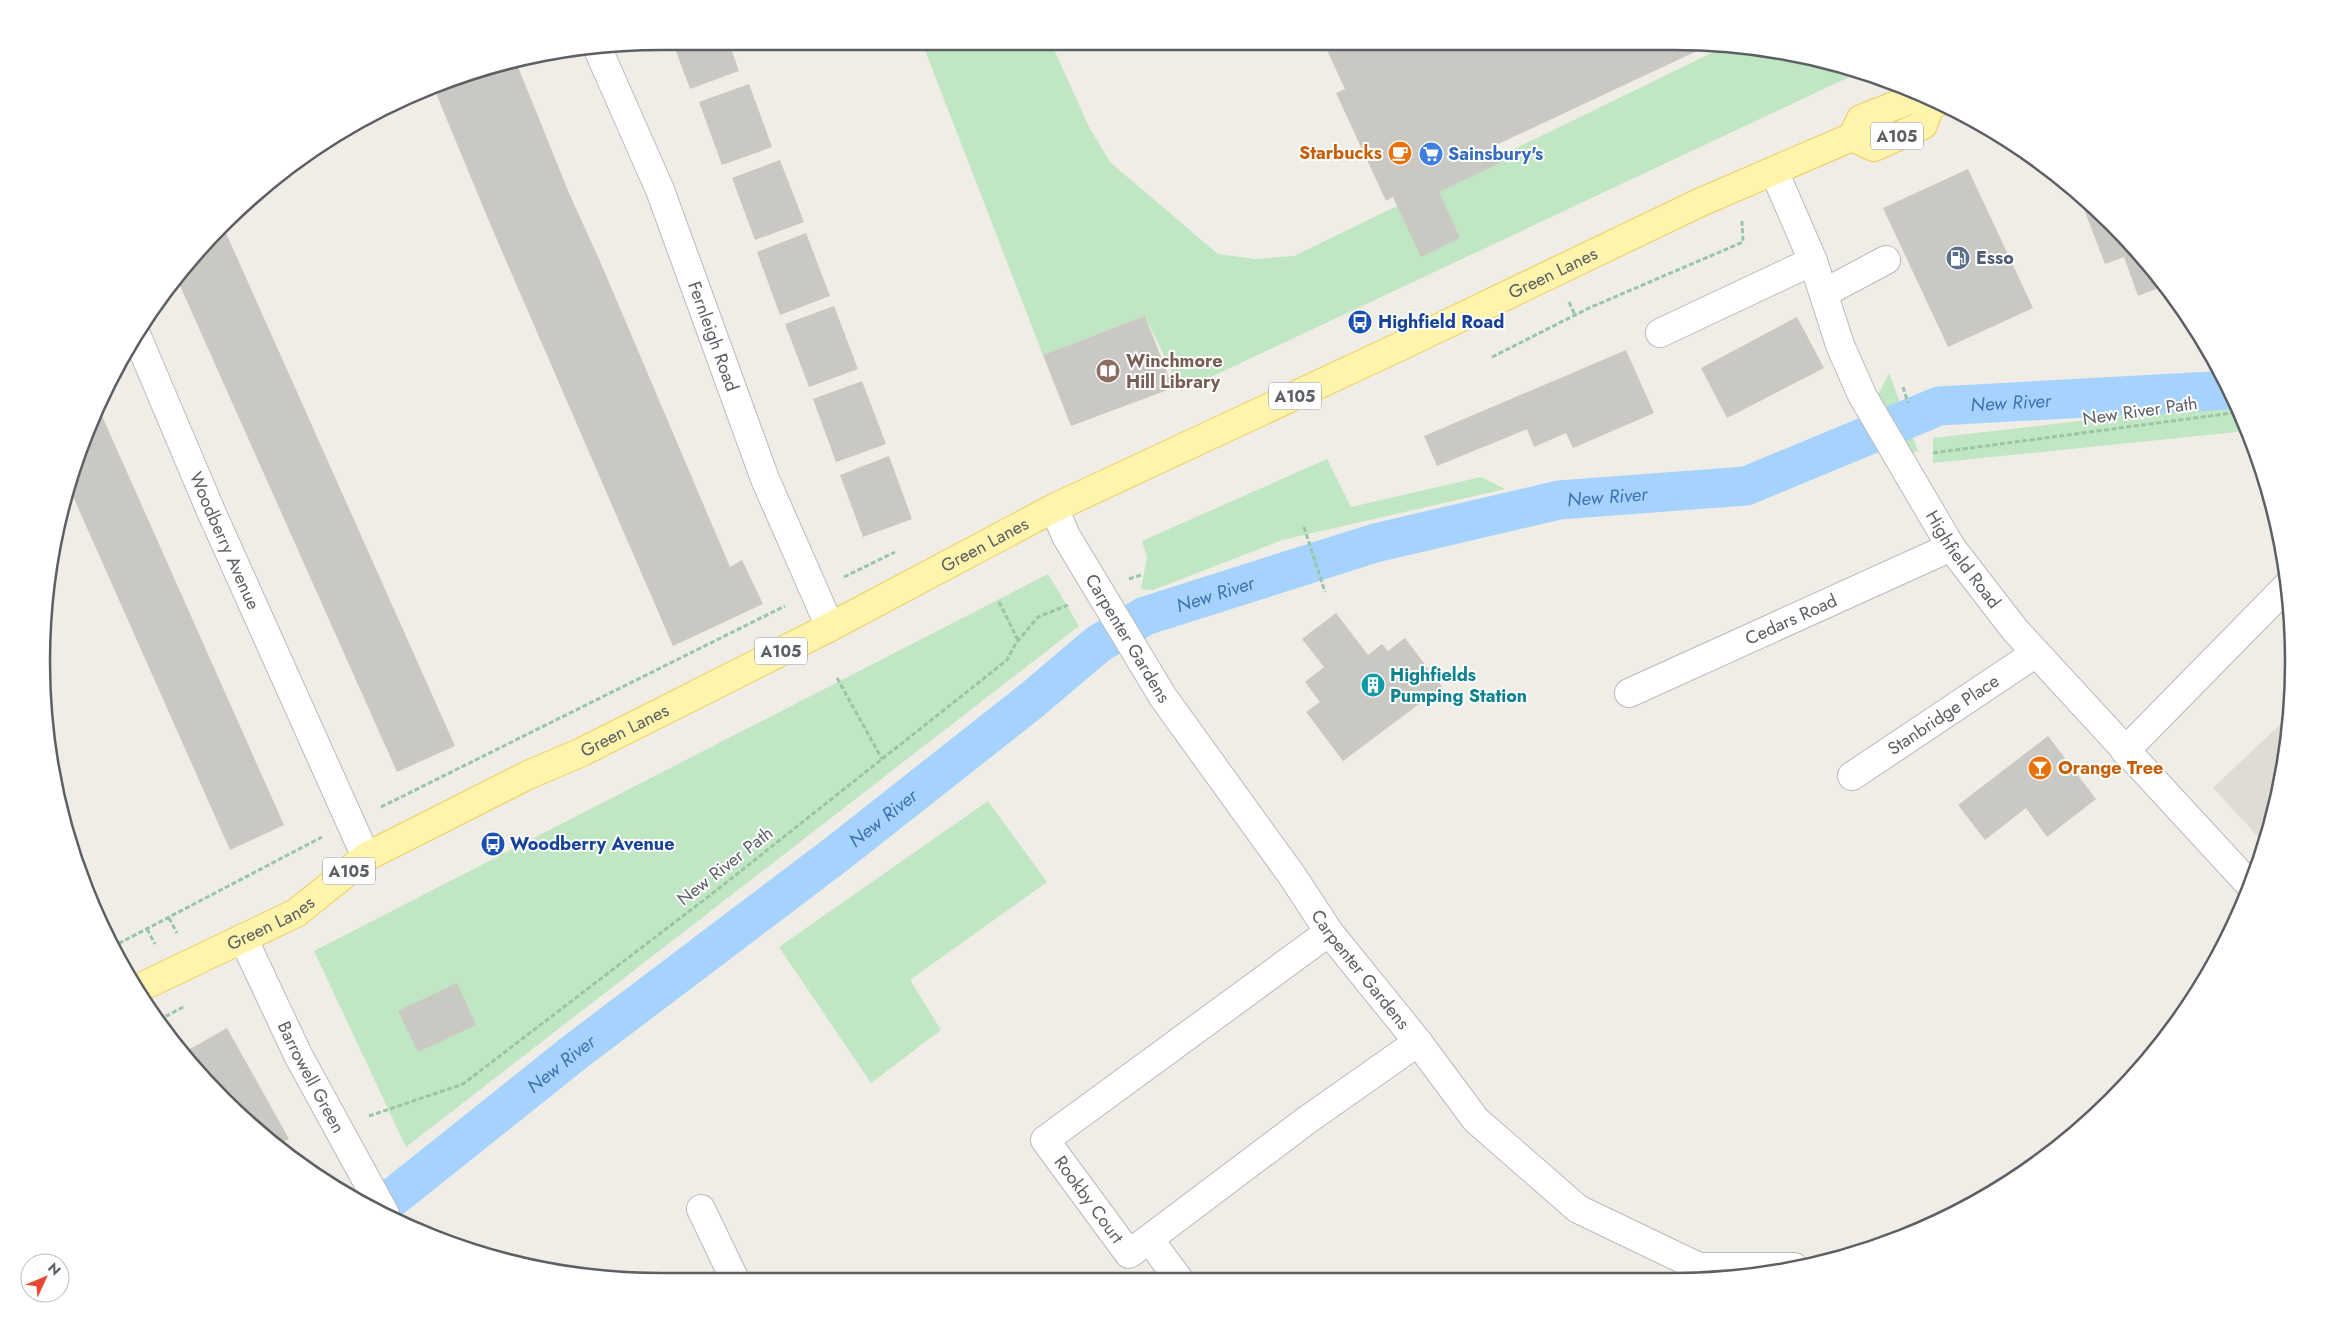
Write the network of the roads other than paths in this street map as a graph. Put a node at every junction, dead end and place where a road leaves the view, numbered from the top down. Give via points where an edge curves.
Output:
1 (600, 53) edge
2 (1931, 107) edge
3 (1774, 171) junction
4 (1886, 260) dead end
5 (1813, 261) junction
6 (1824, 293) junction
7 (1660, 333) dead end
8 (140, 343) edge
9 (1054, 508) junction
10 (1951, 547) junction
11 (2281, 592) edge
12 (830, 627) junction
13 (2036, 653) junction
14 (1629, 693) dead end
15 (2125, 751) junction
16 (1852, 776) dead end
17 (366, 856) junction
18 (2247, 873) edge
19 (1329, 932) junction
20 (243, 938) junction
21 (144, 986) edge
22 (1418, 1042) junction
23 (378, 1203) edge
24 (701, 1209) dead end
25 (1150, 1239) junction
26 (1759, 1267) edge
27 (731, 1273) edge
28 (1174, 1273) edge

1 - 12 street, Fernleigh Road via 660,190 765,479
2 - 3 main road, Green Lanes / A105 via 1923,125 1874,147 1852,137
3 - 5 street, Highfield Road
3 - 9 main road, Green Lanes / A105 via 1701,202
4 - 6 street
5 - 6 street, Highfield Road
5 - 7 street
6 - 10 street, Highfield Road via 1840,345 1862,395
8 - 17 street, Woodberry Avenue via 210,509
9 - 12 main road, Green Lanes / A105
9 - 19 street, Carpenter Gardens via 1066,536 1163,697
10 - 13 street, Highfield Road
10 - 14 street, Cedars Road
11 - 15 street
12 - 17 main road, Green Lanes / A105
13 - 15 street, Highfield Road
13 - 16 street, Stanbridge Place
15 - 18 street, Highfield Road
17 - 20 main road, Green Lanes / A105 via 296,913
19 - 22 street, Carpenter Gardens
19 - 25 street, Rookby Court via 1046,1140 1130,1254
20 - 21 main road, Green Lanes / A105
20 - 23 street, Barrowell Green via 298,1055
22 - 25 street, Rookby Court via 1307,1120
22 - 26 street, Carpenter Gardens via 1476,1120 1578,1209 1699,1267
24 - 27 street
25 - 28 street

